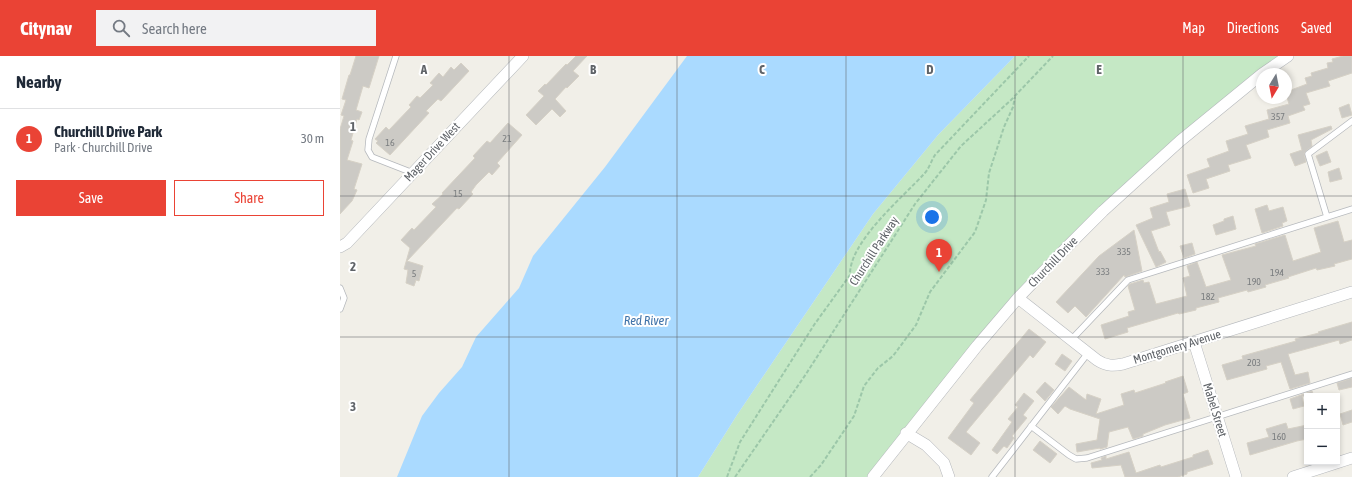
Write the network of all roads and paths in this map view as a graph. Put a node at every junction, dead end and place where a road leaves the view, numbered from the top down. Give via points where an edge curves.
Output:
1 (396, 56) edge
2 (522, 56) edge
3 (1029, 56) edge
4 (1053, 56) edge
5 (1288, 56) edge
6 (1271, 68) edge
7 (1256, 79) edge
8 (1015, 97) junction
9 (1352, 121) edge
10 (412, 173) junction
11 (1352, 209) edge
12 (1328, 217) junction
13 (340, 247) edge
14 (340, 288) edge
15 (1352, 292) edge
16 (1018, 298) junction
17 (340, 310) edge
18 (1071, 340) junction
19 (1194, 342) junction
20 (1088, 353) junction
21 (1352, 374) edge
22 (1218, 417) junction
23 (1031, 426) junction
24 (906, 433) junction
25 (1352, 458) edge
26 (727, 477) edge
27 (735, 477) edge
28 (810, 477) edge
29 (873, 477) edge
30 (949, 477) edge
31 (992, 477) edge
32 (1236, 477) edge
33 (1293, 477) edge

1 - 10 lane via 369,139 368,150 372,157
2 - 10 street, Mager Drive West
3 - 26 path via 935,155 925,173 863,240 850,267 850,275 814,324 740,442
4 - 8 path, Churchill Parkway
5 - 6 street, Churchill Drive
7 - 16 street, Churchill Drive via 1180,141 1103,211
8 - 27 path, Churchill Parkway via 961,146 915,204 806,374
8 - 28 path via 989,173 986,200 975,232 930,292 916,325 893,356 878,368 864,386 854,416
9 - 12 lane via 1308,154
10 - 13 street, Mager Drive West via 347,243
11 - 12 lane
12 - 18 lane via 1128,280
14 - 17 lane via 344,298
15 - 19 street, Montgomery Avenue
16 - 18 street, Montgomery Avenue
16 - 24 street, Churchill Drive
18 - 20 street, Montgomery Avenue
19 - 20 street, Montgomery Avenue via 1113,366 1103,364
19 - 22 street, Mabel Street
20 - 23 lane
21 - 22 lane
22 - 23 lane via 1087,458 1076,459
22 - 32 street, Mabel Street
23 - 31 lane
24 - 29 street, Churchill Drive
24 - 30 street via 931,449 944,463
25 - 33 street

